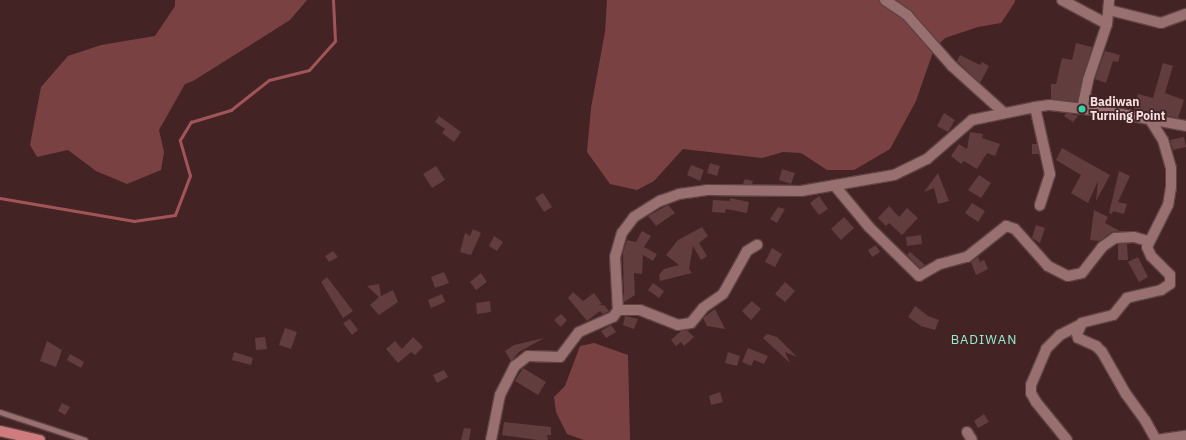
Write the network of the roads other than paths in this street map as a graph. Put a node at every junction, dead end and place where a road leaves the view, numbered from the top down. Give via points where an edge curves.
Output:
1 (885, 0) edge
2 (1062, 0) edge
3 (1109, 5) edge
4 (1186, 14) edge
5 (1107, 24) junction
6 (1035, 106) junction
7 (1082, 109) junction
8 (1004, 112) junction
9 (1151, 121) junction
10 (1186, 126) edge
11 (835, 186) junction
12 (1040, 204) dead end
13 (1148, 242) junction
14 (757, 245) dead end
15 (618, 310) junction
16 (1080, 325) junction
17 (0, 412) edge
18 (0, 431) edge
19 (1186, 436) edge
20 (1170, 439) edge
21 (40, 440) edge
22 (85, 440) edge
23 (491, 440) edge
24 (1067, 440) edge
25 (1156, 440) edge

1 - 8 street via 907,15 952,66
2 - 5 street
3 - 4 street via 1161,24
3 - 5 street
5 - 7 street via 1088,80
6 - 7 street
6 - 8 street
6 - 12 street via 1050,174
7 - 9 street
8 - 11 street via 972,120 927,159 894,175
9 - 10 street
9 - 13 street via 1163,140 1171,168 1171,187 1168,205
11 - 13 street via 886,245 919,276 940,264 967,257 1006,226 1015,230 1048,266 1068,276 1082,273 1102,247 1115,238 1134,237
11 - 15 street via 788,192 707,190 679,194 645,209 628,224 617,246 615,267
13 - 16 street via 1148,251 1170,275 1170,284 1161,290 1127,298 1110,317
14 - 15 street via 747,251 723,294 703,308 691,324 678,325 640,310
15 - 23 street via 608,322 579,332 560,357 528,356 515,366 500,395
16 - 24 street via 1060,335 1046,349 1031,385 1031,393 1036,402
16 - 25 street via 1078,338 1096,346 1102,352
17 - 22 lane
18 - 21 main road
19 - 20 street
20 - 25 street

